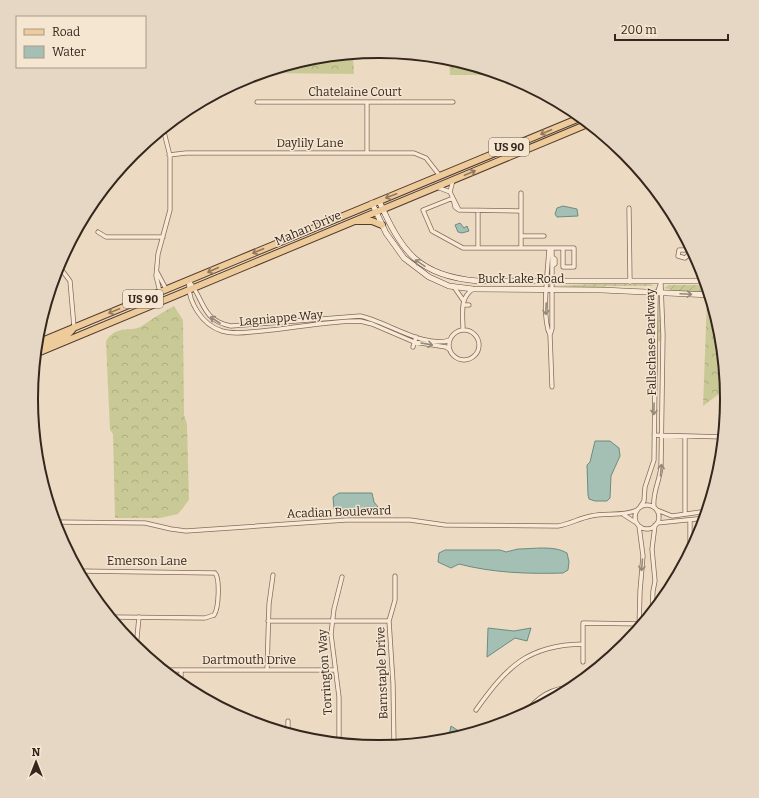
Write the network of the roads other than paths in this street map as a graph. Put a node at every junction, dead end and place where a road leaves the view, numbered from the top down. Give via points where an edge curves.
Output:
1 (257, 102) dead end
2 (367, 102) junction
3 (453, 102) dead end
4 (575, 120) edge
5 (584, 126) edge
6 (164, 134) edge
7 (367, 153) junction
8 (494, 153) junction
9 (169, 155) junction
10 (487, 165) junction
11 (440, 176) junction
12 (454, 180) junction
13 (435, 187) junction
14 (450, 192) junction
15 (521, 193) dead end
16 (453, 198) junction
17 (379, 201) junction
18 (372, 203) junction
19 (629, 208) dead end
20 (382, 209) junction
21 (478, 211) junction
22 (375, 212) junction
23 (521, 212) junction
24 (352, 221) junction
25 (382, 225) junction
26 (98, 232) dead end
27 (521, 236) junction
28 (544, 236) dead end
29 (163, 237) junction
30 (270, 246) junction
31 (478, 248) junction
32 (521, 248) junction
33 (550, 248) junction
34 (563, 248) junction
35 (267, 257) junction
36 (550, 266) junction
37 (63, 271) edge
38 (157, 272) junction
39 (189, 281) junction
40 (547, 282) junction
41 (553, 282) junction
42 (630, 282) junction
43 (661, 282) junction
44 (700, 282) edge
45 (454, 287) junction
46 (191, 289) junction
47 (473, 289) junction
48 (550, 290) junction
49 (602, 290) junction
50 (163, 291) junction
51 (659, 294) junction
52 (705, 296) edge
53 (463, 300) junction
54 (463, 305) junction
55 (469, 305) dead end
56 (322, 319) junction
57 (364, 320) junction
58 (280, 323) junction
59 (323, 324) junction
60 (74, 327) junction
61 (280, 329) junction
62 (463, 330) junction
63 (550, 335) junction
64 (416, 337) junction
65 (44, 340) edge
66 (450, 340) junction
67 (414, 342) junction
68 (486, 344) dead end
69 (480, 345) junction
70 (42, 346) edge
71 (655, 346) junction
72 (662, 346) junction
73 (413, 347) dead end
74 (450, 350) junction
75 (41, 351) edge
76 (552, 387) dead end
77 (654, 435) junction
78 (661, 435) junction
79 (719, 436) edge
80 (685, 437) junction
81 (655, 508) junction
82 (638, 509) junction
83 (702, 512) edge
84 (623, 514) junction
85 (685, 514) junction
86 (699, 519) edge
87 (690, 520) junction
88 (61, 522) edge
89 (656, 524) junction
90 (638, 525) junction
91 (690, 541) edge
92 (85, 571) edge
93 (272, 575) dead end
94 (395, 576) dead end
95 (342, 577) dead end
96 (652, 604) edge
97 (117, 617) edge
98 (140, 617) junction
99 (642, 617) edge
100 (268, 621) junction
101 (332, 621) junction
102 (389, 621) junction
103 (636, 624) edge
104 (137, 639) edge
105 (583, 644) junction
106 (583, 662) dead end
107 (172, 670) edge
108 (181, 670) junction
109 (267, 670) junction
110 (335, 670) junction
111 (181, 677) edge
112 (561, 688) edge
113 (532, 704) edge
114 (476, 710) dead end
115 (288, 721) dead end
116 (288, 728) edge
117 (339, 738) edge
118 (394, 740) edge

1 - 2 street, Chatelaine Court
2 - 3 street, Chatelaine Court
2 - 7 street
4 -> 8 main road, Mahan Drive / US 90
5 - 10 main road, Mahan Drive / US 90
6 - 9 street
7 - 9 street, Daylily Lane
7 - 11 street, Daylily Lane via 421,155 431,163
8 - 10 main road via 494,158
8 - 11 main road, Mahan Drive / US 90
9 - 29 street via 170,210
12 -> 10 main road, Mahan Drive / US 90
11 -> 17 main road, Mahan Drive / US 90
12 - 13 main road, Mahan Drive / US 90
12 - 14 street
13 - 14 street
13 - 20 main road, Mahan Drive / US 90
14 - 16 street
15 - 23 street
16 - 21 street via 455,207 459,210
16 - 31 street via 423,210 432,231 463,248
17 - 18 main road, Mahan Drive / US 90
17 - 20 main road, Buck Lake Road
18 - 22 main road, Buck Lake Road
18 - 30 main road, Mahan Drive / US 90
19 - 42 street
20 - 22 main road, Mahan Drive / US 90
40 -> 20 main road, Buck Lake Road via 478,282 442,275 410,255
21 - 23 street
21 - 31 street
22 - 24 main road, Mahan Drive / US 90
22 - 25 main road, Buck Lake Road
23 - 27 street
24 - 25 main road via 372,221
24 - 35 main road, Mahan Drive / US 90
25 - 45 main road, Buck Lake Road via 394,246 416,269 429,278
26 - 29 street via 106,237
27 - 28 street
27 - 32 street
29 - 38 street via 158,254
30 - 35 main road
30 -> 39 main road, Mahan Drive / US 90
31 - 32 street
32 - 33 street
33 - 34 street
33 - 36 street
33 - 36 street
34 - 34 street via 563,267 574,267 574,248
35 - 46 main road, Mahan Drive / US 90
36 - 40 street
36 - 41 street
37 - 60 street via 70,281
38 - 50 street
38 - 50 street via 156,279
39 - 46 street
39 - 46 street, Lagniappe Way
39 - 50 main road, Mahan Drive / US 90
40 - 41 main road, Buck Lake Road
40 - 48 street
41 - 42 main road, Buck Lake Road
41 - 48 street
42 - 43 main road, Buck Lake Road
43 - 44 main road, Buck Lake Road
43 - 49 main road via 654,289 608,287
43 - 51 street, Fallschase Parkway
45 - 47 main road, Buck Lake Road
45 - 53 street
58 -> 46 street, Lagniappe Way via 231,326 222,324 207,314
46 - 61 street, Lagniappe Way via 196,308 204,319 222,331 243,333
46 - 75 main road, Mahan Drive / US 90
47 - 48 main road, Buck Lake Road
47 - 53 street
48 - 49 main road, Buck Lake Road
48 - 63 street
48 -> 63 street via 546,317
49 - 51 main road, Buck Lake Road
50 -> 60 main road, Mahan Drive / US 90
51 -> 52 main road, Buck Lake Road
51 - 71 street, Fallschase Parkway
51 - 72 street, Fallschase Parkway
53 - 54 street
54 - 55 street
54 - 62 street
56 - 57 street, Lagniappe Way
56 - 58 street, Lagniappe Way
56 - 59 street
57 - 59 street, Lagniappe Way
57 - 64 street, Lagniappe Way
57 - 67 street, Lagniappe Way
58 - 61 street
59 - 61 street, Lagniappe Way
60 - 65 main road, Mahan Drive / US 90
60 - 70 main road via 70,334
62 - 66 street via 457,332
62 - 69 street via 473,332
63 - 76 street
64 - 66 street, Lagniappe Way via 436,341
64 - 67 street
66 - 74 street
67 - 73 street
67 -> 74 street, Lagniappe Way via 446,347
68 - 69 street
69 - 74 street via 476,354 467,359 457,358
71 - 72 street
71 -> 77 street, Fallschase Parkway
72 - 78 street, Fallschase Parkway
77 - 78 street
77 - 82 street, Fallschase Parkway via 653,465 647,479 644,501
78 - 80 street
81 -> 78 street, Fallschase Parkway via 653,494 661,473
79 - 80 street
80 - 85 street
81 - 82 street via 647,505
81 - 85 street via 672,516
81 - 89 street via 658,516
82 - 84 street, Acadian Boulevard
82 - 90 street via 634,516
83 - 85 street
84 - 88 street, Acadian Boulevard via 589,516 558,526 445,525 410,520 346,520 186,531 145,523
84 - 90 street
86 - 87 street
87 - 89 street via 663,521
87 - 91 street
89 - 90 street via 648,529
89 - 96 street via 652,549 655,580
90 -> 99 street via 643,556 640,591
92 - 98 street, Emerson Lane via 216,571 218,607 215,616
93 - 100 street
94 - 102 street, Barnstaple Drive via 395,600
95 - 101 street, Torrington Way
97 - 98 street
98 - 104 street
100 - 101 street
100 - 109 street
101 - 102 street
101 - 110 street, Torrington Way
102 - 118 street, Barnstaple Drive
103 - 105 street via 583,623
105 - 106 street
105 - 114 street via 554,647 526,657 513,665
107 - 108 street, Dartmouth Drive
108 - 109 street, Dartmouth Drive
108 - 111 street
109 - 110 street, Dartmouth Drive
110 - 117 street, Torrington Way via 339,696
112 - 113 street via 546,694
115 - 116 street

